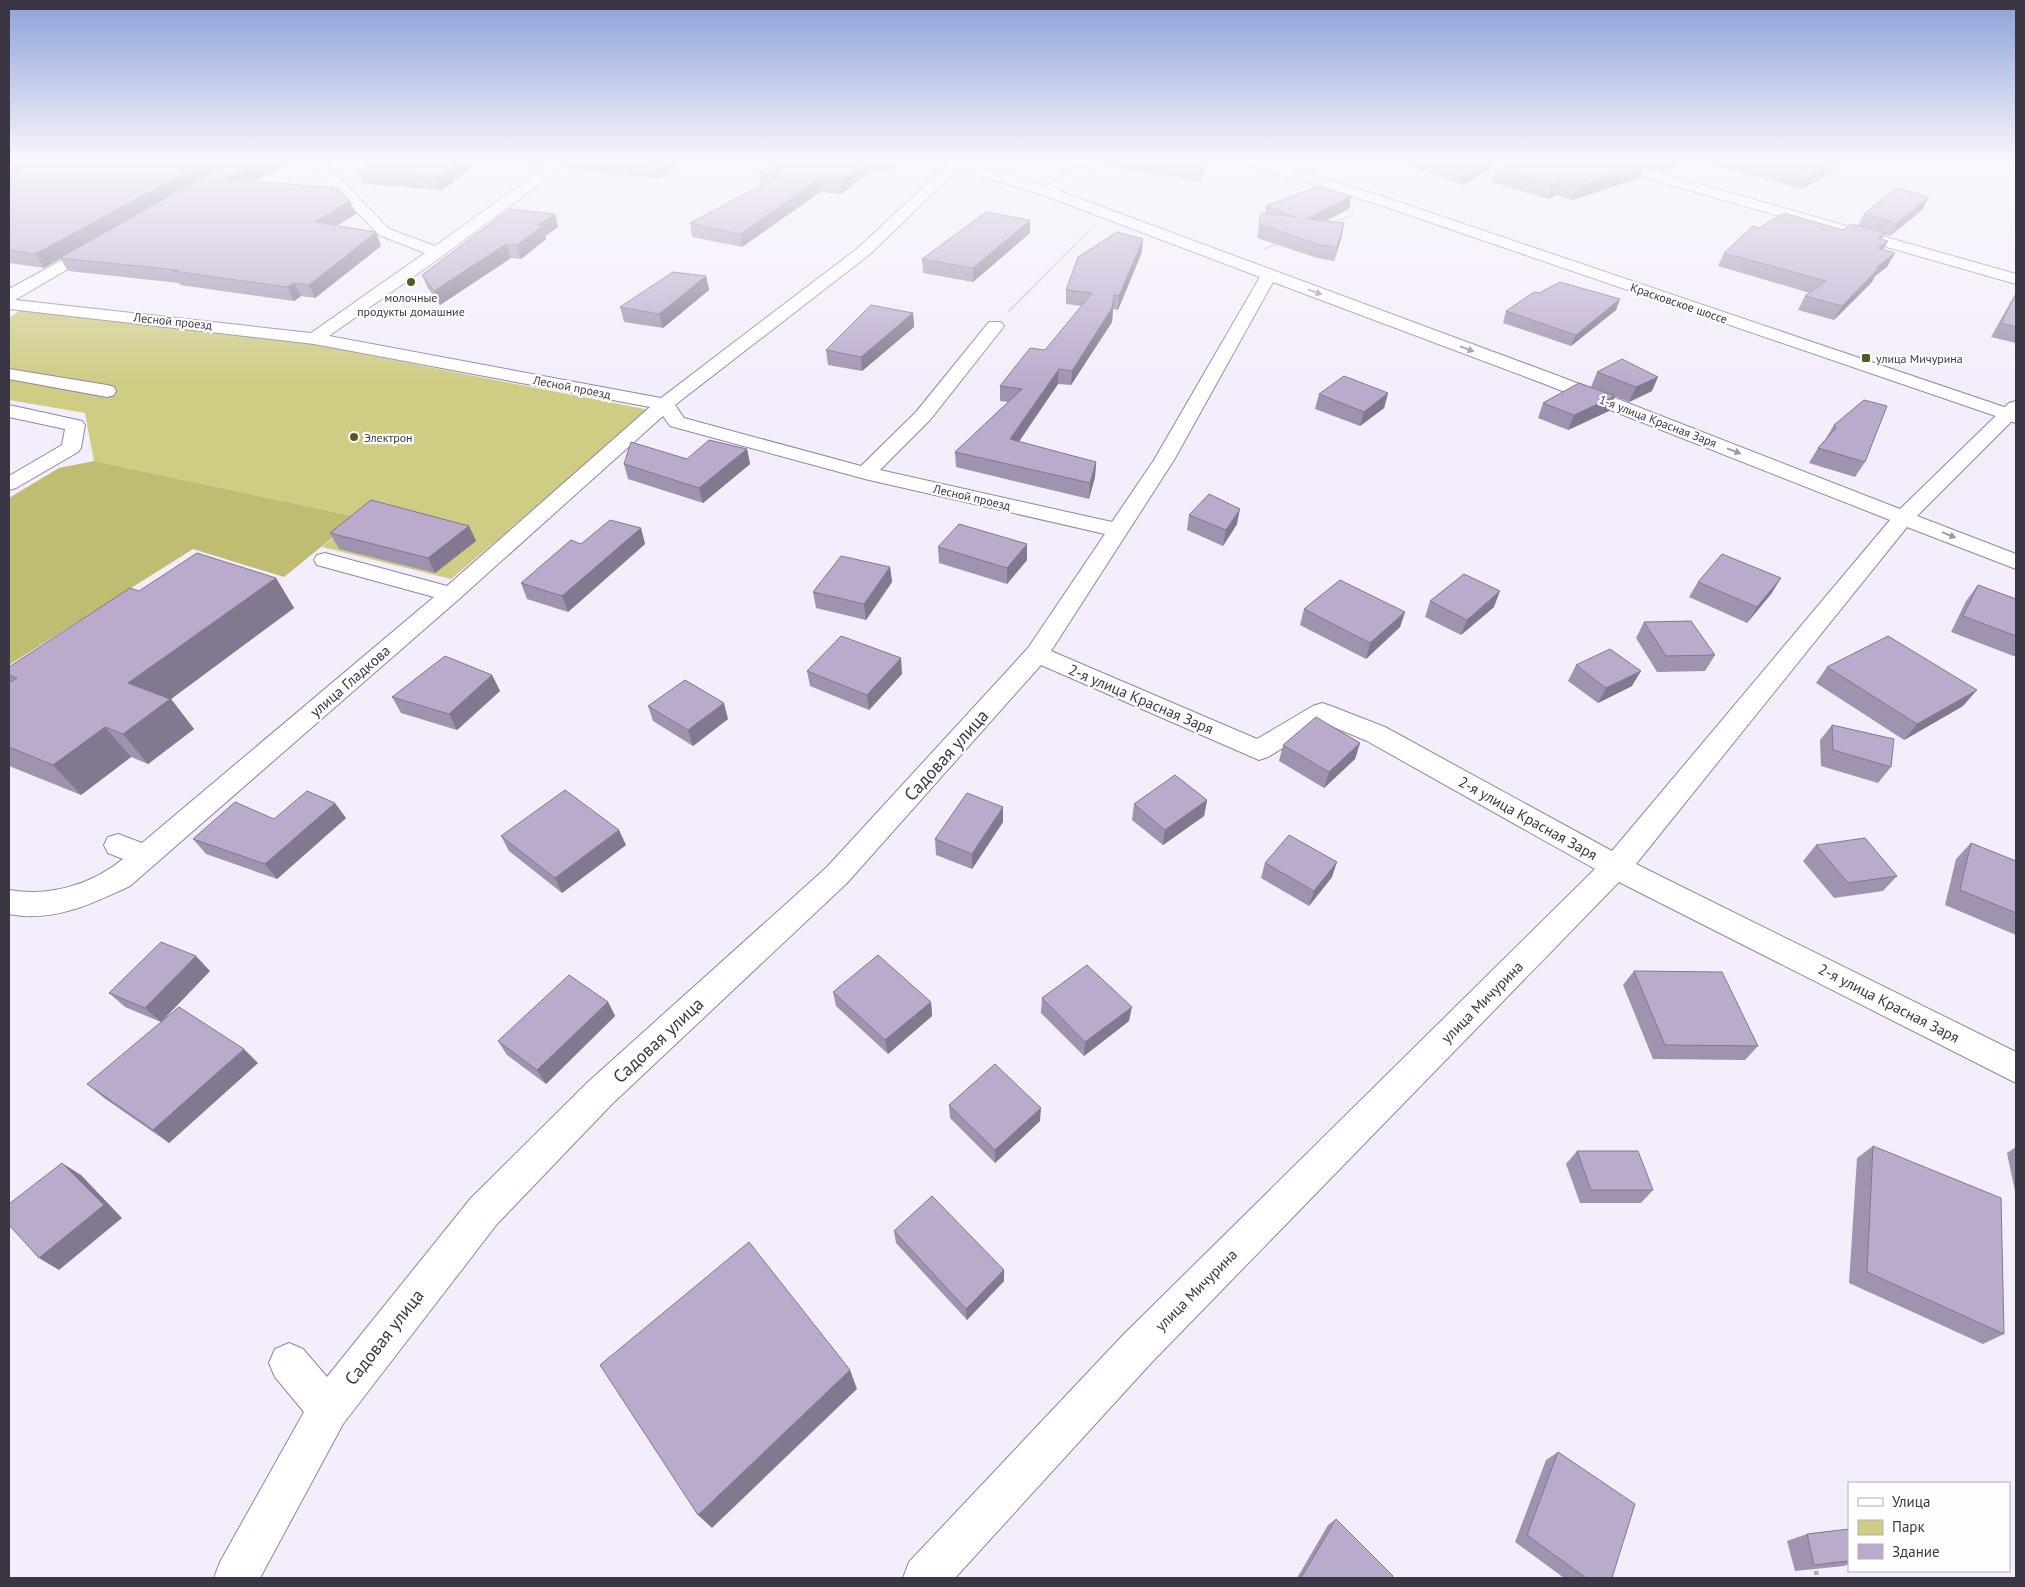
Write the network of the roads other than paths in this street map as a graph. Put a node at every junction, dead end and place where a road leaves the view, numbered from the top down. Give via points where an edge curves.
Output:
1 (395, 236) edge
2 (460, 236) edge
3 (879, 236) edge
4 (1161, 236) edge
5 (1487, 236) edge
6 (1866, 236) edge
7 (109, 239) edge
8 (438, 252) junction
9 (1270, 275) junction
10 (2016, 279) edge
11 (10, 296) edge
12 (995, 326) road end
13 (314, 338) junction
14 (9, 374) edge
15 (107, 391) dead end
16 (653, 406) junction
17 (9, 411) edge
18 (2014, 413) edge
19 (865, 473) junction
20 (9, 484) edge
21 (1904, 517) junction
22 (1118, 530) junction
23 (325, 560) dead end
24 (2016, 562) edge
25 (452, 594) junction
26 (1037, 654) junction
27 (118, 845) dead end
28 (146, 856) junction
29 (1616, 867) junction
30 (9, 902) edge
31 (2016, 1068) edge
32 (289, 1363) dead end
33 (328, 1410) junction
34 (236, 1578) edge
35 (925, 1578) edge

1 - 8 street
2 - 8 street
3 - 16 street, улица Гладкова via 864,251
4 - 9 street, 1-я улица Красная Заря
5 - 18 street, Красковское шоссе
6 - 10 street
7 - 11 street
8 - 13 street
9 -> 21 street, 1-я улица Красная Заря
9 - 22 street, Садовая улица via 1164,460
11 - 13 street, Лесной проезд
12 - 19 street via 924,416
13 - 16 street, Лесной проезд
14 - 15 street
16 - 19 street, Лесной проезд via 677,422
16 - 25 street, улица Гладкова
17 - 20 street via 75,426 71,448
18 - 21 street, улица Мичурина
19 - 22 street, Лесной проезд
21 -> 24 street, 1-я улица Красная Заря
21 - 29 street, улица Мичурина
22 - 26 street, Садовая улица
23 - 25 street
25 - 28 street, улица Гладкова via 376,648
26 - 29 street, 2-я улица Красная Заря via 1259,750 1322,712 1376,734
26 - 33 street, Садовая улица via 837,875 600,1093 484,1211
27 - 28 street
28 - 30 street, улица Гладкова via 120,878 75,899 22,906
29 - 31 street, 2-я улица Красная Заря
29 - 35 street, улица Мичурина via 1138,1348
32 - 33 street
33 - 34 street, Садовая улица

